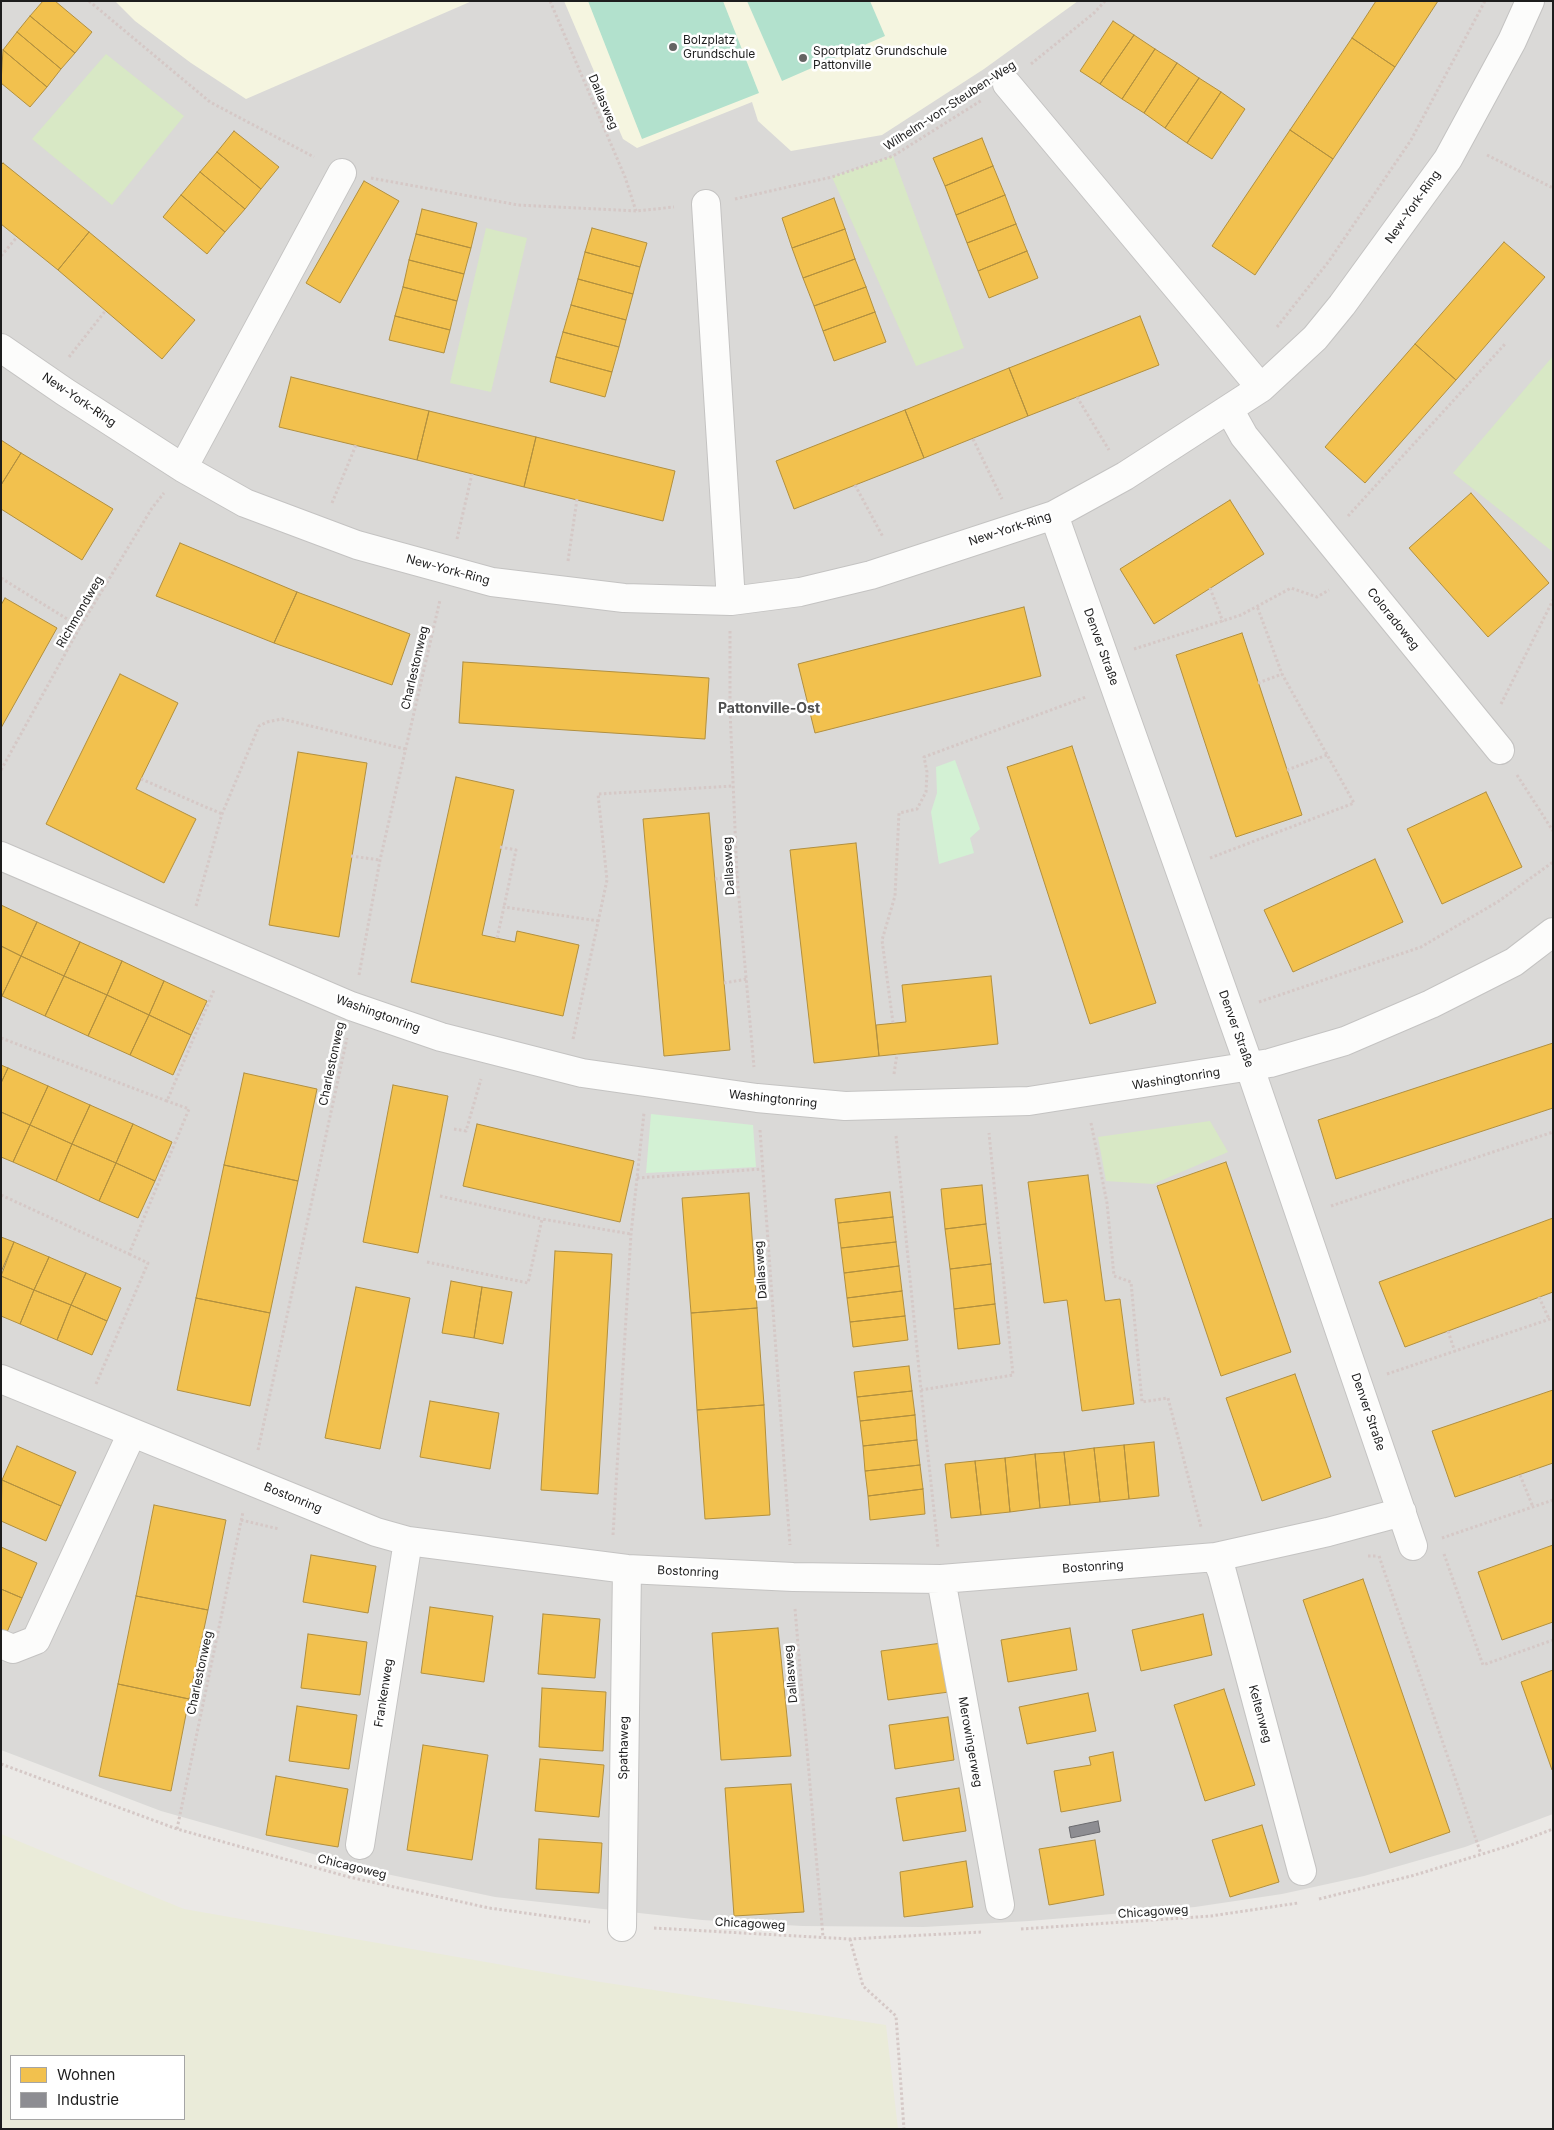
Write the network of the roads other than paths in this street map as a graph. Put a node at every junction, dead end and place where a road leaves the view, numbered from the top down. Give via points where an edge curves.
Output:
1 (1530, 1) edge
2 (1007, 84) road end
3 (342, 173) dead end
4 (706, 204) road end
5 (1, 348) edge
6 (1261, 388) junction
7 (1228, 410) junction
8 (183, 468) junction
9 (1054, 515) junction
10 (731, 601) junction
11 (1494, 742) road end
12 (1, 856) edge
13 (1553, 932) edge
14 (1250, 1068) junction
15 (1, 1379) edge
16 (132, 1433) junction
17 (1402, 1512) junction
18 (408, 1541) junction
19 (1413, 1546) road end
20 (1216, 1557) junction
21 (627, 1569) junction
22 (941, 1579) junction
23 (1, 1644) edge
24 (360, 1846) dead end
25 (1302, 1871) dead end
26 (1000, 1905) dead end
27 (622, 1927) road end

1 - 6 street, New-York-Ring via 1448,159 1342,305 1315,338
2 - 6 street
3 - 8 street
4 - 10 street
5 - 8 street, New-York-Ring
6 - 7 street, New-York-Ring
7 - 9 street, New-York-Ring via 1125,476
7 - 11 street, Coloradoweg via 1244,436
8 - 10 street, New-York-Ring via 245,503 357,545 492,582 624,598
9 - 10 street, New-York-Ring via 892,568 800,592
9 - 14 street, Denver Straße
12 - 14 street, Washingtonring via 352,1006 442,1037 582,1073 758,1098 845,1106 1029,1101
13 - 14 street, Washingtonring via 1514,962 1431,1004 1345,1041
14 - 17 street, Denver Straße
15 - 16 street, Bostonring
16 - 18 street, Bostonring via 376,1532
16 - 23 street via 36,1640 13,1649
17 - 19 street, Denver Straße
17 - 20 street, Bostonring
18 - 21 street, Bostonring
18 - 24 street, Frankenweg
20 - 22 street, Bostonring
20 - 25 street, Keltenweg
21 - 22 street, Bostonring via 793,1577
21 - 27 street, Spathaweg
22 - 26 street, Merowingerweg

